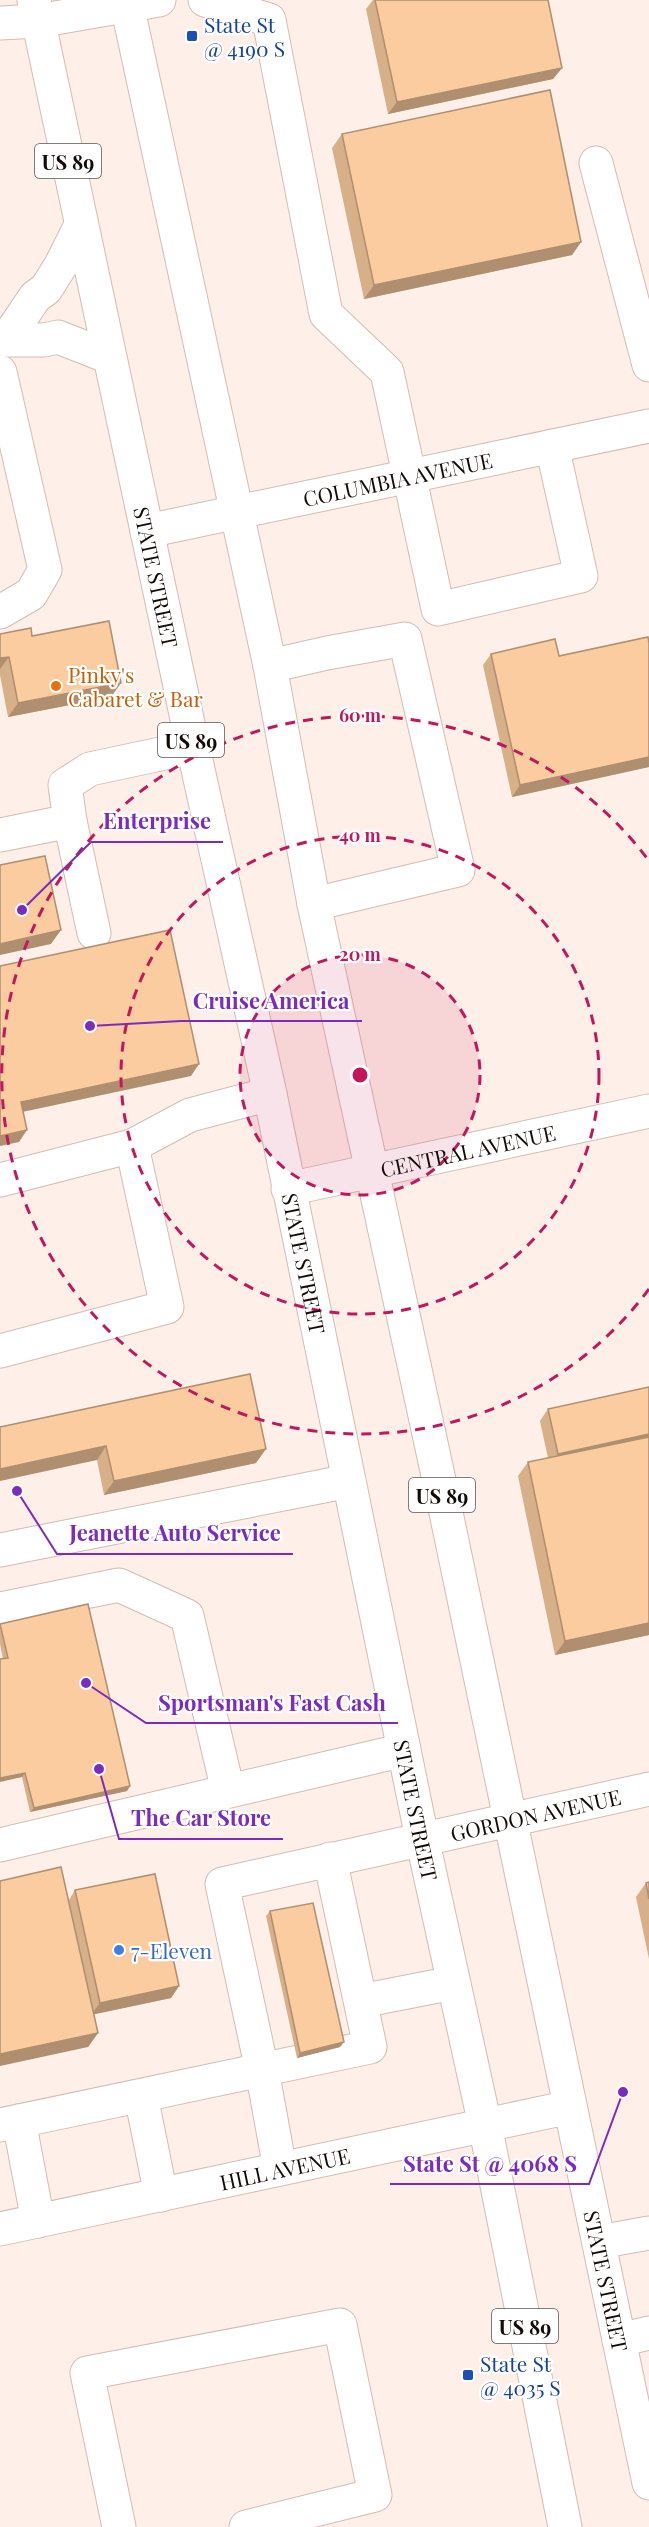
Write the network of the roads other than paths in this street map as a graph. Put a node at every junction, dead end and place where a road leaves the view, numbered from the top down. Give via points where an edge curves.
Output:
1 (159, 0) edge
2 (205, 0) edge
3 (127, 3) edge
4 (36, 11) edge
5 (0, 23) edge
6 (596, 163) dead end
7 (81, 225) junction
8 (3, 341) edge
9 (109, 357) junction
10 (649, 365) edge
11 (0, 372) edge
12 (649, 426) edge
13 (552, 446) junction
14 (408, 476) junction
15 (12, 482) edge
16 (237, 512) junction
17 (147, 531) junction
18 (438, 609) junction
19 (0, 612) edge
20 (405, 639) junction
21 (270, 666) junction
22 (193, 747) junction
23 (70, 821) junction
24 (0, 835) edge
25 (314, 904) junction
26 (94, 933) dead end
27 (270, 1094) junction
28 (649, 1112) edge
29 (132, 1146) junction
30 (372, 1171) junction
31 (0, 1180) edge
32 (288, 1189) junction
33 (0, 1351) edge
34 (349, 1481) junction
35 (0, 1550) edge
36 (0, 1609) edge
37 (404, 1750) junction
38 (649, 1789) edge
39 (228, 1791) junction
40 (510, 1819) junction
41 (422, 1838) junction
42 (0, 1845) edge
43 (330, 1859) junction
44 (453, 1983) junction
45 (361, 2001) junction
46 (262, 2070) junction
47 (141, 2096) junction
48 (570, 2107) junction
49 (10, 2123) edge
50 (485, 2125) junction
51 (280, 2169) junction
52 (161, 2194) junction
53 (38, 2221) junction
54 (0, 2229) edge
55 (649, 2233) edge
56 (599, 2242) junction
57 (634, 2336) edge
58 (649, 2483) edge
59 (119, 2527) edge
60 (246, 2527) edge
61 (565, 2527) edge

1 - 3 main road
2 - 14 main road via 269,20 326,315 387,372
3 - 4 main road
3 - 16 main road, STATE STREET / US 89
4 - 5 main road
4 - 7 main road, STATE STREET / US 89
6 - 10 main road
7 - 8 main road via 46,289 35,297
7 - 9 main road, STATE STREET / US 89
8 - 9 main road via 58,337
9 - 17 main road, STATE STREET / US 89
11 - 15 main road
12 - 13 main road, COLUMBIA AVENUE
13 - 14 main road, COLUMBIA AVENUE
13 - 18 main road via 582,576
14 - 16 main road, COLUMBIA AVENUE
14 - 18 main road
15 - 19 main road via 45,570 31,594
16 - 17 main road, COLUMBIA AVENUE
16 - 21 main road, STATE STREET / US 89
17 - 22 main road, STATE STREET / US 89
18 - 20 main road
20 - 21 main road
20 - 25 main road via 458,870
21 - 25 main road, STATE STREET / US 89
22 - 23 main road via 90,768 65,785
22 - 27 main road, STATE STREET / US 89
23 - 24 main road
23 - 26 main road
25 - 30 main road, STATE STREET / US 89
27 - 29 main road via 190,1115
27 - 32 main road, STATE STREET / US 89
28 - 30 main road, CENTRAL AVENUE
29 - 31 main road
29 - 33 main road via 167,1307
30 - 32 main road, CENTRAL AVENUE
30 - 40 main road, STATE STREET / US 89
32 - 34 main road, STATE STREET / US 89
34 - 35 main road
34 - 37 main road, STATE STREET / US 89
36 - 39 main road via 118,1585 187,1616
37 - 39 main road
37 - 41 main road, STATE STREET / US 89
38 - 40 main road, GORDON AVENUE
39 - 42 main road
40 - 41 main road, GORDON AVENUE
40 - 48 main road, STATE STREET / US 89
41 - 43 main road, GORDON AVENUE
41 - 44 main road, STATE STREET / US 89
43 - 45 main road
43 - 46 main road, GORDON AVENUE via 222,1884
44 - 45 main road
44 - 50 main road, STATE STREET / US 89
45 - 46 main road via 370,2047
46 - 47 main road
46 - 51 main road
47 - 49 main road
47 - 52 main road
48 - 50 main road, HILL AVENUE
48 - 56 main road, STATE STREET / US 89
49 - 53 main road
50 - 51 main road, HILL AVENUE
50 - 61 main road, STATE STREET / US 89
51 - 52 main road, HILL AVENUE
52 - 53 main road, HILL AVENUE
53 - 54 main road, HILL AVENUE
55 - 56 main road
56 - 57 main road, STATE STREET / US 89
57 - 58 main road, STATE STREET / US 89
59 - 60 main road via 87,2373 340,2325 375,2495

